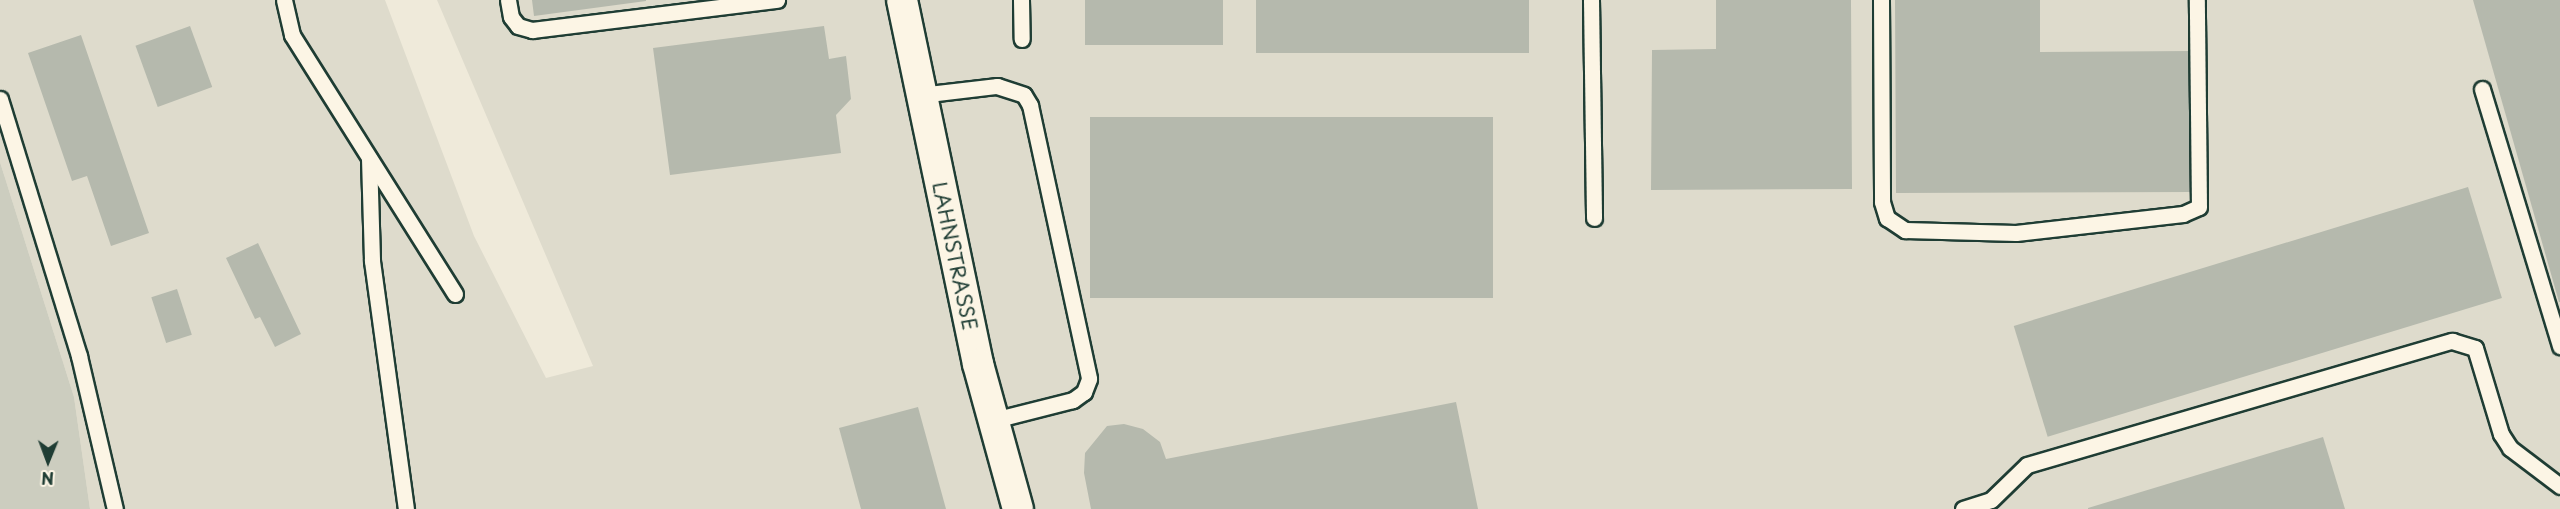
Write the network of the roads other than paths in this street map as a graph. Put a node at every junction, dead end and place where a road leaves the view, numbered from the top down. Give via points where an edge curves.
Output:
1 (284, 0) edge
2 (508, 0) edge
3 (777, 0) edge
4 (902, 0) edge
5 (1021, 0) edge
6 (1591, 0) edge
7 (1881, 0) edge
8 (2197, 0) edge
9 (1022, 39) dead end
10 (2482, 89) dead end
11 (920, 95) junction
12 (0, 99) edge
13 (369, 158) junction
14 (1594, 218) dead end
15 (455, 294) dead end
16 (2560, 346) edge
17 (994, 420) junction
18 (2560, 486) edge
19 (115, 509) edge
20 (406, 509) edge
21 (1018, 509) edge
22 (1963, 509) edge

1 - 13 lane via 292,35
2 - 3 lane via 511,17 518,26 532,30
4 - 11 street, LAHNSTRASSE
5 - 9 lane
6 - 14 lane
7 - 8 lane via 1882,202 1887,218 1905,230 2016,233 2183,214 2199,207
10 - 16 lane
11 - 17 street, LAHNSTRASSE
11 - 17 lane via 997,86 1024,95 1030,105 1089,379 1084,392 1073,400
12 - 19 lane via 80,356
13 - 15 lane
13 - 20 lane via 372,261
17 - 21 street, LAHNSTRASSE
18 - 22 lane via 2510,448 2501,434 2475,348 2452,340 2027,465 1991,500

